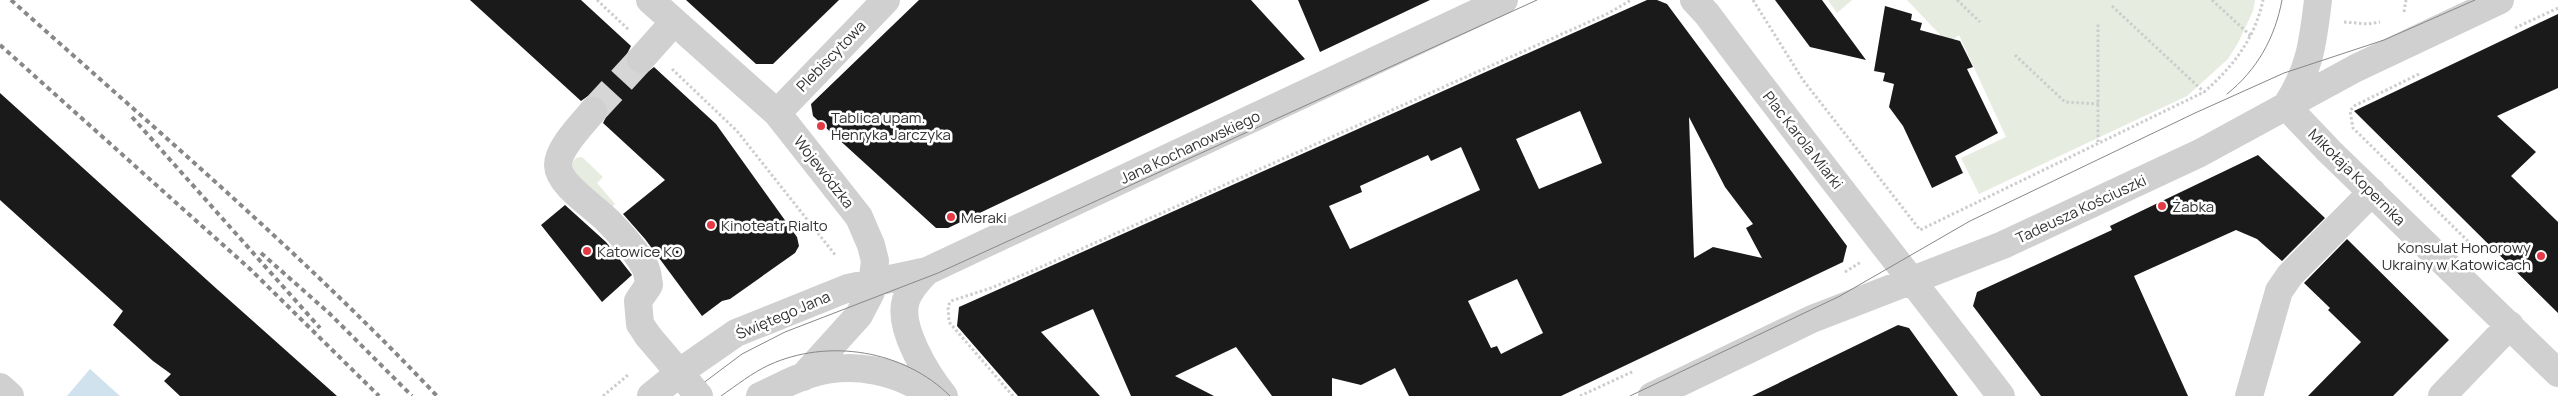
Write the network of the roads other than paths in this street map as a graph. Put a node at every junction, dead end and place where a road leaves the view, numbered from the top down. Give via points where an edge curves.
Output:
1 (650, 0) edge
2 (886, 0) edge
3 (1504, 0) edge
4 (1694, 0) edge
5 (2500, 0) edge
6 (2317, 10) edge
7 (674, 22) junction
8 (646, 54) tunnel mouth
9 (2286, 106) junction
10 (593, 111) tunnel mouth
11 (777, 113) junction
12 (2372, 192) junction
13 (927, 271) junction
14 (1913, 280) junction
15 (872, 282) junction
16 (2510, 326) junction
17 (2558, 373) edge
18 (802, 377) junction
19 (0, 387) edge
20 (10, 396) edge
21 (651, 396) edge
22 (699, 396) edge
23 (760, 396) edge
24 (932, 396) edge
25 (944, 396) edge
26 (1652, 396) edge
27 (2000, 396) edge
28 (2249, 396) edge
29 (2442, 396) edge

1 - 7 street, Wojewódzka
2 - 11 street, Plebiscytowa
3 - 13 street, Jana Kochanowskiego
4 - 14 street, Plac Karola Miarki
5 - 9 street, Tadeusza Kościuszki via 2414,39
6 - 9 street via 2313,46 2306,70
7 - 8 street
7 - 11 street, Wojewódzka
9 - 12 street, Mikołaja Kopernika
9 - 14 street, Tadeusza Kościuszki via 2200,153 2003,246
10 - 22 street, bridge via 570,138 558,164 561,178 610,222 645,268 649,285 638,301 640,324
11 - 15 street, Wojewódzka via 859,217 874,261
12 - 16 street, Mikołaja Kopernika
12 - 28 street via 2290,275 2279,291
13 - 15 street, Jana Kochanowskiego
13 - 25 street via 906,300 905,317 907,330 931,380
14 - 26 street, Tadeusza Kościuszki via 1812,319
14 - 27 street, Plac Karola Miarki
15 - 18 street, Wojewódzka via 859,315
15 - 21 street, Świętego Jana via 848,288 736,333
16 - 17 street, Mikołaja Kopernika
16 - 29 street
18 - 23 street
18 - 24 street via 842,368 874,369 896,376
19 - 20 street

